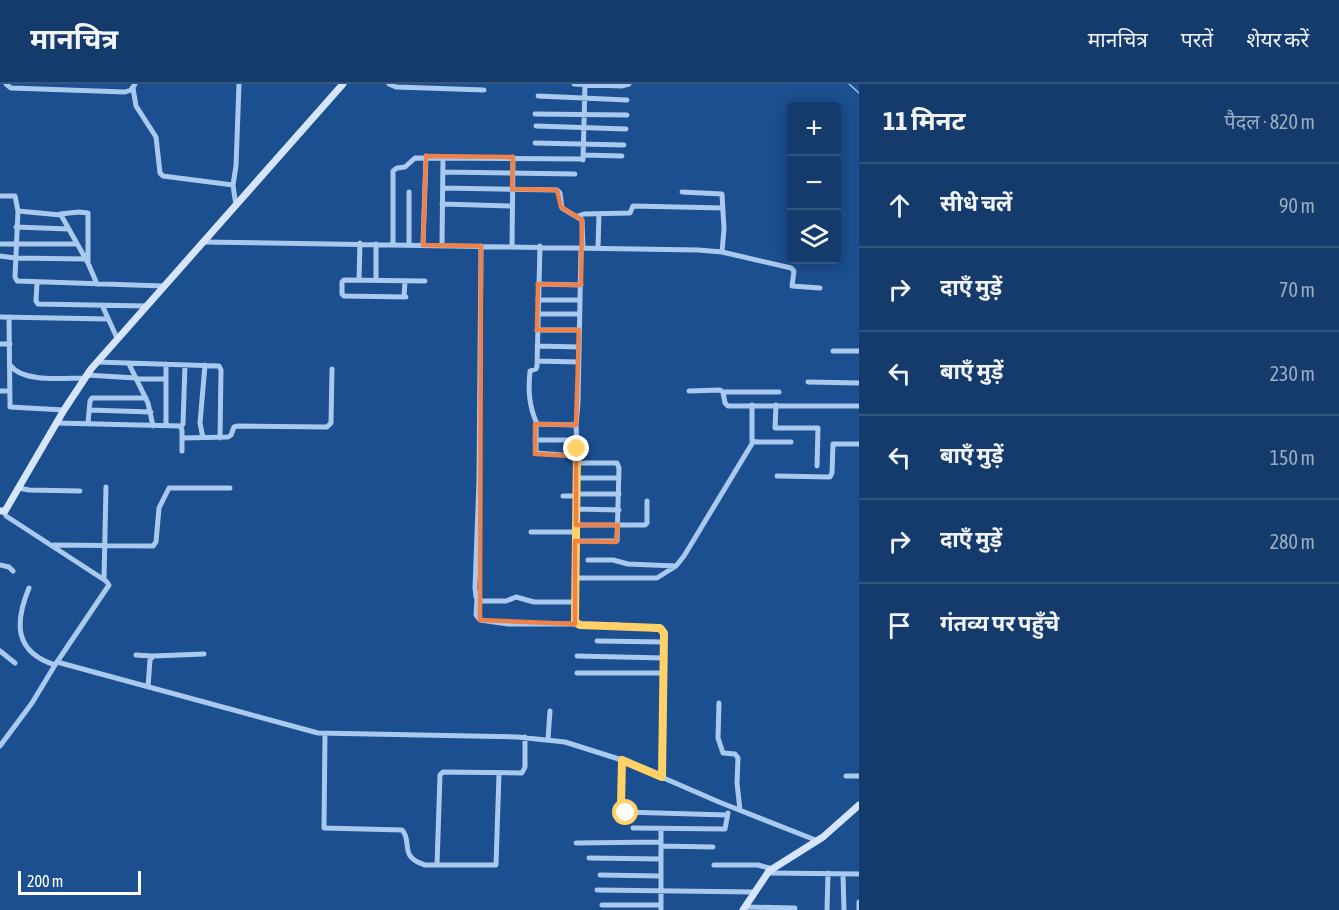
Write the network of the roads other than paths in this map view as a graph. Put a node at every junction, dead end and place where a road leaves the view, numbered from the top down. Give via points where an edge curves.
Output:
1 (239, 84) edge
2 (343, 84) edge
3 (389, 84) edge
4 (574, 84) edge
5 (585, 84) edge
6 (629, 84) edge
7 (7, 85) edge
8 (59, 86) edge
9 (134, 86) edge
10 (484, 90) dead end
11 (538, 96) dead end
12 (584, 98) junction
13 (627, 100) dead end
14 (535, 114) dead end
15 (584, 114) junction
16 (627, 115) dead end
17 (536, 126) dead end
18 (584, 129) junction
19 (626, 129) dead end
20 (535, 143) dead end
21 (583, 144) junction
22 (624, 145) dead end
23 (426, 156) junction
24 (622, 156) dead end
25 (443, 157) junction
26 (513, 157) junction
27 (583, 159) junction
28 (443, 172) junction
29 (512, 172) junction
30 (574, 174) dead end
31 (233, 185) junction
32 (443, 188) junction
33 (512, 189) junction
34 (409, 192) dead end
35 (682, 192) dead end
36 (0, 196) edge
37 (442, 204) junction
38 (236, 206) junction
39 (512, 206) junction
40 (723, 208) junction
41 (18, 211) junction
42 (60, 214) junction
43 (599, 214) junction
44 (578, 216) junction
45 (16, 227) junction
46 (68, 229) junction
47 (202, 242) junction
48 (360, 243) junction
49 (0, 244) edge
50 (16, 244) junction
51 (76, 244) junction
52 (376, 244) junction
53 (393, 245) junction
54 (409, 245) junction
55 (423, 245) junction
56 (442, 245) junction
57 (481, 246) junction
58 (512, 246) junction
59 (540, 246) junction
60 (582, 248) junction
61 (598, 248) junction
62 (722, 252) junction
63 (0, 256) edge
64 (15, 258) junction
65 (87, 261) junction
66 (359, 279) junction
67 (376, 280) junction
68 (405, 281) junction
69 (425, 281) dead end
70 (37, 282) junction
71 (97, 284) junction
72 (538, 284) junction
73 (580, 285) junction
74 (163, 286) junction
75 (820, 288) dead end
76 (538, 300) junction
77 (580, 300) junction
78 (46, 304) junction
79 (102, 305) junction
80 (146, 306) junction
81 (538, 314) junction
82 (579, 314) junction
83 (0, 317) edge
84 (9, 317) junction
85 (45, 318) junction
86 (108, 319) junction
87 (537, 330) junction
88 (579, 330) junction
89 (117, 338) junction
90 (0, 344) edge
91 (10, 344) junction
92 (537, 346) junction
93 (579, 347) junction
94 (833, 351) dead end
95 (859, 351) edge
96 (537, 361) junction
97 (97, 362) junction
98 (578, 362) junction
99 (129, 364) junction
100 (166, 364) junction
101 (10, 365) junction
102 (185, 365) junction
103 (205, 365) junction
104 (332, 369) dead end
105 (85, 377) junction
106 (136, 378) junction
107 (166, 379) junction
108 (808, 382) dead end
109 (859, 383) edge
110 (0, 391) edge
111 (9, 391) junction
112 (689, 392) dead end
113 (723, 392) junction
114 (779, 392) dead end
115 (146, 398) junction
116 (752, 405) junction
117 (776, 405) junction
118 (859, 406) edge
119 (64, 410) junction
120 (89, 410) junction
121 (151, 412) junction
122 (56, 423) junction
123 (88, 423) junction
124 (536, 423) junction
125 (166, 425) junction
126 (576, 425) junction
127 (153, 426) junction
128 (182, 427) junction
129 (183, 438) junction
130 (203, 438) junction
131 (220, 438) junction
132 (535, 440) junction
133 (576, 440) junction
134 (753, 442) junction
135 (791, 442) dead end
136 (859, 444) edge
137 (182, 451) dead end
138 (576, 456) junction
139 (578, 464) junction
140 (818, 466) dead end
141 (777, 476) dead end
142 (576, 478) junction
143 (619, 478) junction
144 (106, 487) dead end
145 (18, 488) junction
146 (230, 488) dead end
147 (80, 491) dead end
148 (619, 494) junction
149 (576, 495) junction
150 (563, 496) dead end
151 (647, 501) dead end
152 (576, 509) junction
153 (618, 510) junction
154 (2, 513) edge
155 (576, 525) junction
156 (618, 525) junction
157 (531, 532) dead end
158 (575, 532) junction
159 (575, 541) junction
160 (52, 545) junction
161 (105, 545) junction
162 (588, 560) dead end
163 (0, 565) edge
164 (676, 566) junction
165 (13, 571) dead end
166 (575, 578) junction
167 (104, 579) junction
168 (28, 588) dead end
169 (477, 599) junction
170 (574, 602) junction
171 (576, 624) junction
172 (597, 641) dead end
173 (664, 642) junction
174 (0, 651) edge
175 (204, 654) dead end
176 (136, 655) dead end
177 (152, 656) junction
178 (577, 656) dead end
179 (663, 658) junction
180 (15, 663) dead end
181 (56, 664) junction
182 (576, 673) dead end
183 (663, 673) junction
184 (148, 687) junction
185 (720, 703) dead end
186 (550, 711) dead end
187 (325, 734) junction
188 (525, 737) junction
189 (548, 739) junction
190 (0, 746) edge
191 (622, 760) junction
192 (499, 774) junction
193 (846, 776) dead end
194 (859, 776) edge
195 (662, 777) junction
196 (859, 805) edge
197 (730, 806) junction
198 (740, 810) junction
199 (728, 815) junction
200 (633, 828) dead end
201 (661, 829) junction
202 (818, 841) junction
203 (576, 843) dead end
204 (661, 844) junction
205 (713, 847) dead end
206 (589, 858) dead end
207 (660, 859) junction
208 (437, 865) junction
209 (714, 865) dead end
210 (770, 871) junction
211 (828, 873) junction
212 (843, 874) junction
213 (859, 874) edge
214 (600, 875) dead end
215 (624, 876) junction
216 (660, 876) junction
217 (597, 890) dead end
218 (624, 890) junction
219 (661, 891) junction
220 (754, 892) junction
221 (859, 902) edge
222 (602, 905) dead end
223 (661, 908) edge
224 (795, 908) dead end
225 (744, 909) edge
226 (827, 910) edge
227 (843, 910) edge
228 (859, 910) edge

1 - 31 street
2 - 38 street
3 - 10 street
4 - 5 street
5 - 6 street
5 - 12 street
7 - 8 street
8 - 9 street via 125,92
9 - 31 street via 136,106 156,137 163,176
11 - 12 street
12 - 13 street
12 - 15 street
14 - 15 street
15 - 16 street
15 - 18 street
17 - 18 street
18 - 19 street
18 - 21 street
20 - 21 street
21 - 22 street
21 - 27 street
23 - 25 street
23 - 53 street via 393,171
23 - 55 street
24 - 27 street
25 - 26 street
25 - 28 street
26 - 27 street
26 - 29 street
28 - 29 street
28 - 32 street
29 - 30 street
29 - 33 street
31 - 38 street
32 - 33 street
32 - 37 street
33 - 39 street
33 - 44 street via 557,190 562,208
34 - 54 street
35 - 40 street via 721,193
36 - 41 street via 16,197
37 - 39 street
37 - 56 street
38 - 47 street
39 - 58 street
40 - 43 street via 633,206 630,213
40 - 62 street
41 - 42 street
41 - 45 street
42 - 46 street
42 - 65 street via 88,213
43 - 44 street
43 - 61 street
44 - 60 street via 583,222
45 - 46 street
45 - 50 street
46 - 51 street
47 - 48 street
47 - 74 street
48 - 52 street
48 - 66 street
49 - 50 street
50 - 51 street
50 - 64 street
51 - 65 street
52 - 53 street
52 - 67 street
53 - 54 street
54 - 55 street
55 - 56 street
56 - 57 street
57 - 58 street
57 - 169 street
58 - 59 street
59 - 60 street
59 - 72 street
60 - 61 street
60 - 73 street
61 - 62 street
62 - 75 street via 790,268 794,272 792,286
63 - 64 street
64 - 65 street
64 - 70 street via 16,280
65 - 71 street
66 - 67 street
66 - 68 street via 343,280 343,295 405,297
67 - 68 street
68 - 69 street
70 - 71 street
70 - 78 street via 36,302
71 - 74 street
72 - 73 street
72 - 76 street
73 - 77 street
74 - 80 street
76 - 77 street
76 - 81 street
77 - 82 street
78 - 79 street
78 - 85 street
79 - 80 street
79 - 86 street
80 - 89 street
81 - 82 street
81 - 87 street
82 - 88 street
83 - 84 street
84 - 85 street
84 - 91 street
85 - 86 street
86 - 89 street
87 - 88 street
87 - 92 street
88 - 93 street
89 - 97 street
90 - 91 street
91 - 101 street
92 - 93 street
92 - 96 street
93 - 98 street
94 - 95 street
96 - 98 street
96 - 124 street via 536,369 530,371 529,387 529,405
97 - 99 street
97 - 105 street
98 - 126 street
99 - 100 street
99 - 106 street
100 - 102 street
100 - 107 street
101 - 105 street via 28,376
101 - 111 street
102 - 103 street
102 - 128 street
103 - 130 street via 200,423
103 - 131 street via 221,369
104 - 131 street via 329,426 237,426 231,436
105 - 106 street
105 - 119 street
106 - 107 street
106 - 115 street
107 - 125 street
108 - 109 street
110 - 111 street
111 - 119 street via 11,407
112 - 113 street
113 - 114 street
113 - 116 street via 728,406
115 - 120 street via 93,397
115 - 121 street
116 - 117 street
116 - 134 street
117 - 118 street
117 - 140 street via 775,428 818,428
119 - 122 street
120 - 121 street
120 - 123 street
121 - 127 street
122 - 123 street
122 - 145 street
123 - 127 street
124 - 126 street
124 - 132 street
125 - 127 street
125 - 128 street
126 - 133 street
128 - 129 street
129 - 130 street
129 - 137 street
130 - 131 street
132 - 133 street
132 - 138 street via 537,454
133 - 138 street
134 - 135 street
134 - 164 street
136 - 141 street via 833,444 830,477
138 - 139 street
139 - 142 street
139 - 143 street via 617,463
142 - 143 street
142 - 149 street
143 - 148 street
144 - 161 street
145 - 147 street
145 - 154 street
146 - 161 street via 169,488 159,507 156,544
148 - 149 street
148 - 153 street
149 - 150 street
149 - 152 street
151 - 156 street via 646,525
152 - 153 street
152 - 155 street
153 - 156 street
154 - 160 street
155 - 156 street
155 - 158 street
156 - 159 street via 617,541
157 - 158 street
158 - 159 street
159 - 166 street
160 - 161 street
160 - 167 street
161 - 167 street
162 - 164 street
163 - 165 street
164 - 166 street via 654,579
166 - 170 street
167 - 181 street via 109,585
168 - 181 street via 21,617 23,642 32,654
169 - 170 street via 502,601 518,597 534,602
169 - 171 street via 476,615 480,620
170 - 171 street
171 - 173 street via 660,628 664,631
172 - 173 street
173 - 179 street
174 - 180 street
175 - 177 street
176 - 177 street
177 - 184 street
178 - 179 street
179 - 183 street
181 - 184 street
181 - 190 street
182 - 183 street
183 - 195 street
184 - 187 street
185 - 198 street via 719,744 723,753 738,758
186 - 189 street
187 - 188 street
187 - 208 street via 324,828 402,830 412,858 422,864
188 - 189 street
188 - 192 street via 523,772
189 - 191 street
191 - 195 street
191 - 199 street via 621,805 626,813
192 - 208 street via 496,865
192 - 208 street via 440,774
193 - 194 street
195 - 197 street
196 - 202 street
197 - 198 street
197 - 199 street
198 - 202 street
199 - 201 street via 725,829
200 - 201 street
201 - 204 street
202 - 210 street
203 - 204 street
204 - 205 street
204 - 207 street
206 - 207 street
207 - 216 street
209 - 210 street via 758,866
210 - 211 street
210 - 220 street
211 - 212 street
211 - 226 street
212 - 213 street
212 - 227 street
214 - 215 street
215 - 216 street
215 - 218 street
216 - 219 street
217 - 218 street
218 - 219 street
219 - 220 street
219 - 223 street
220 - 225 street
221 - 228 street
222 - 223 street
224 - 225 street

